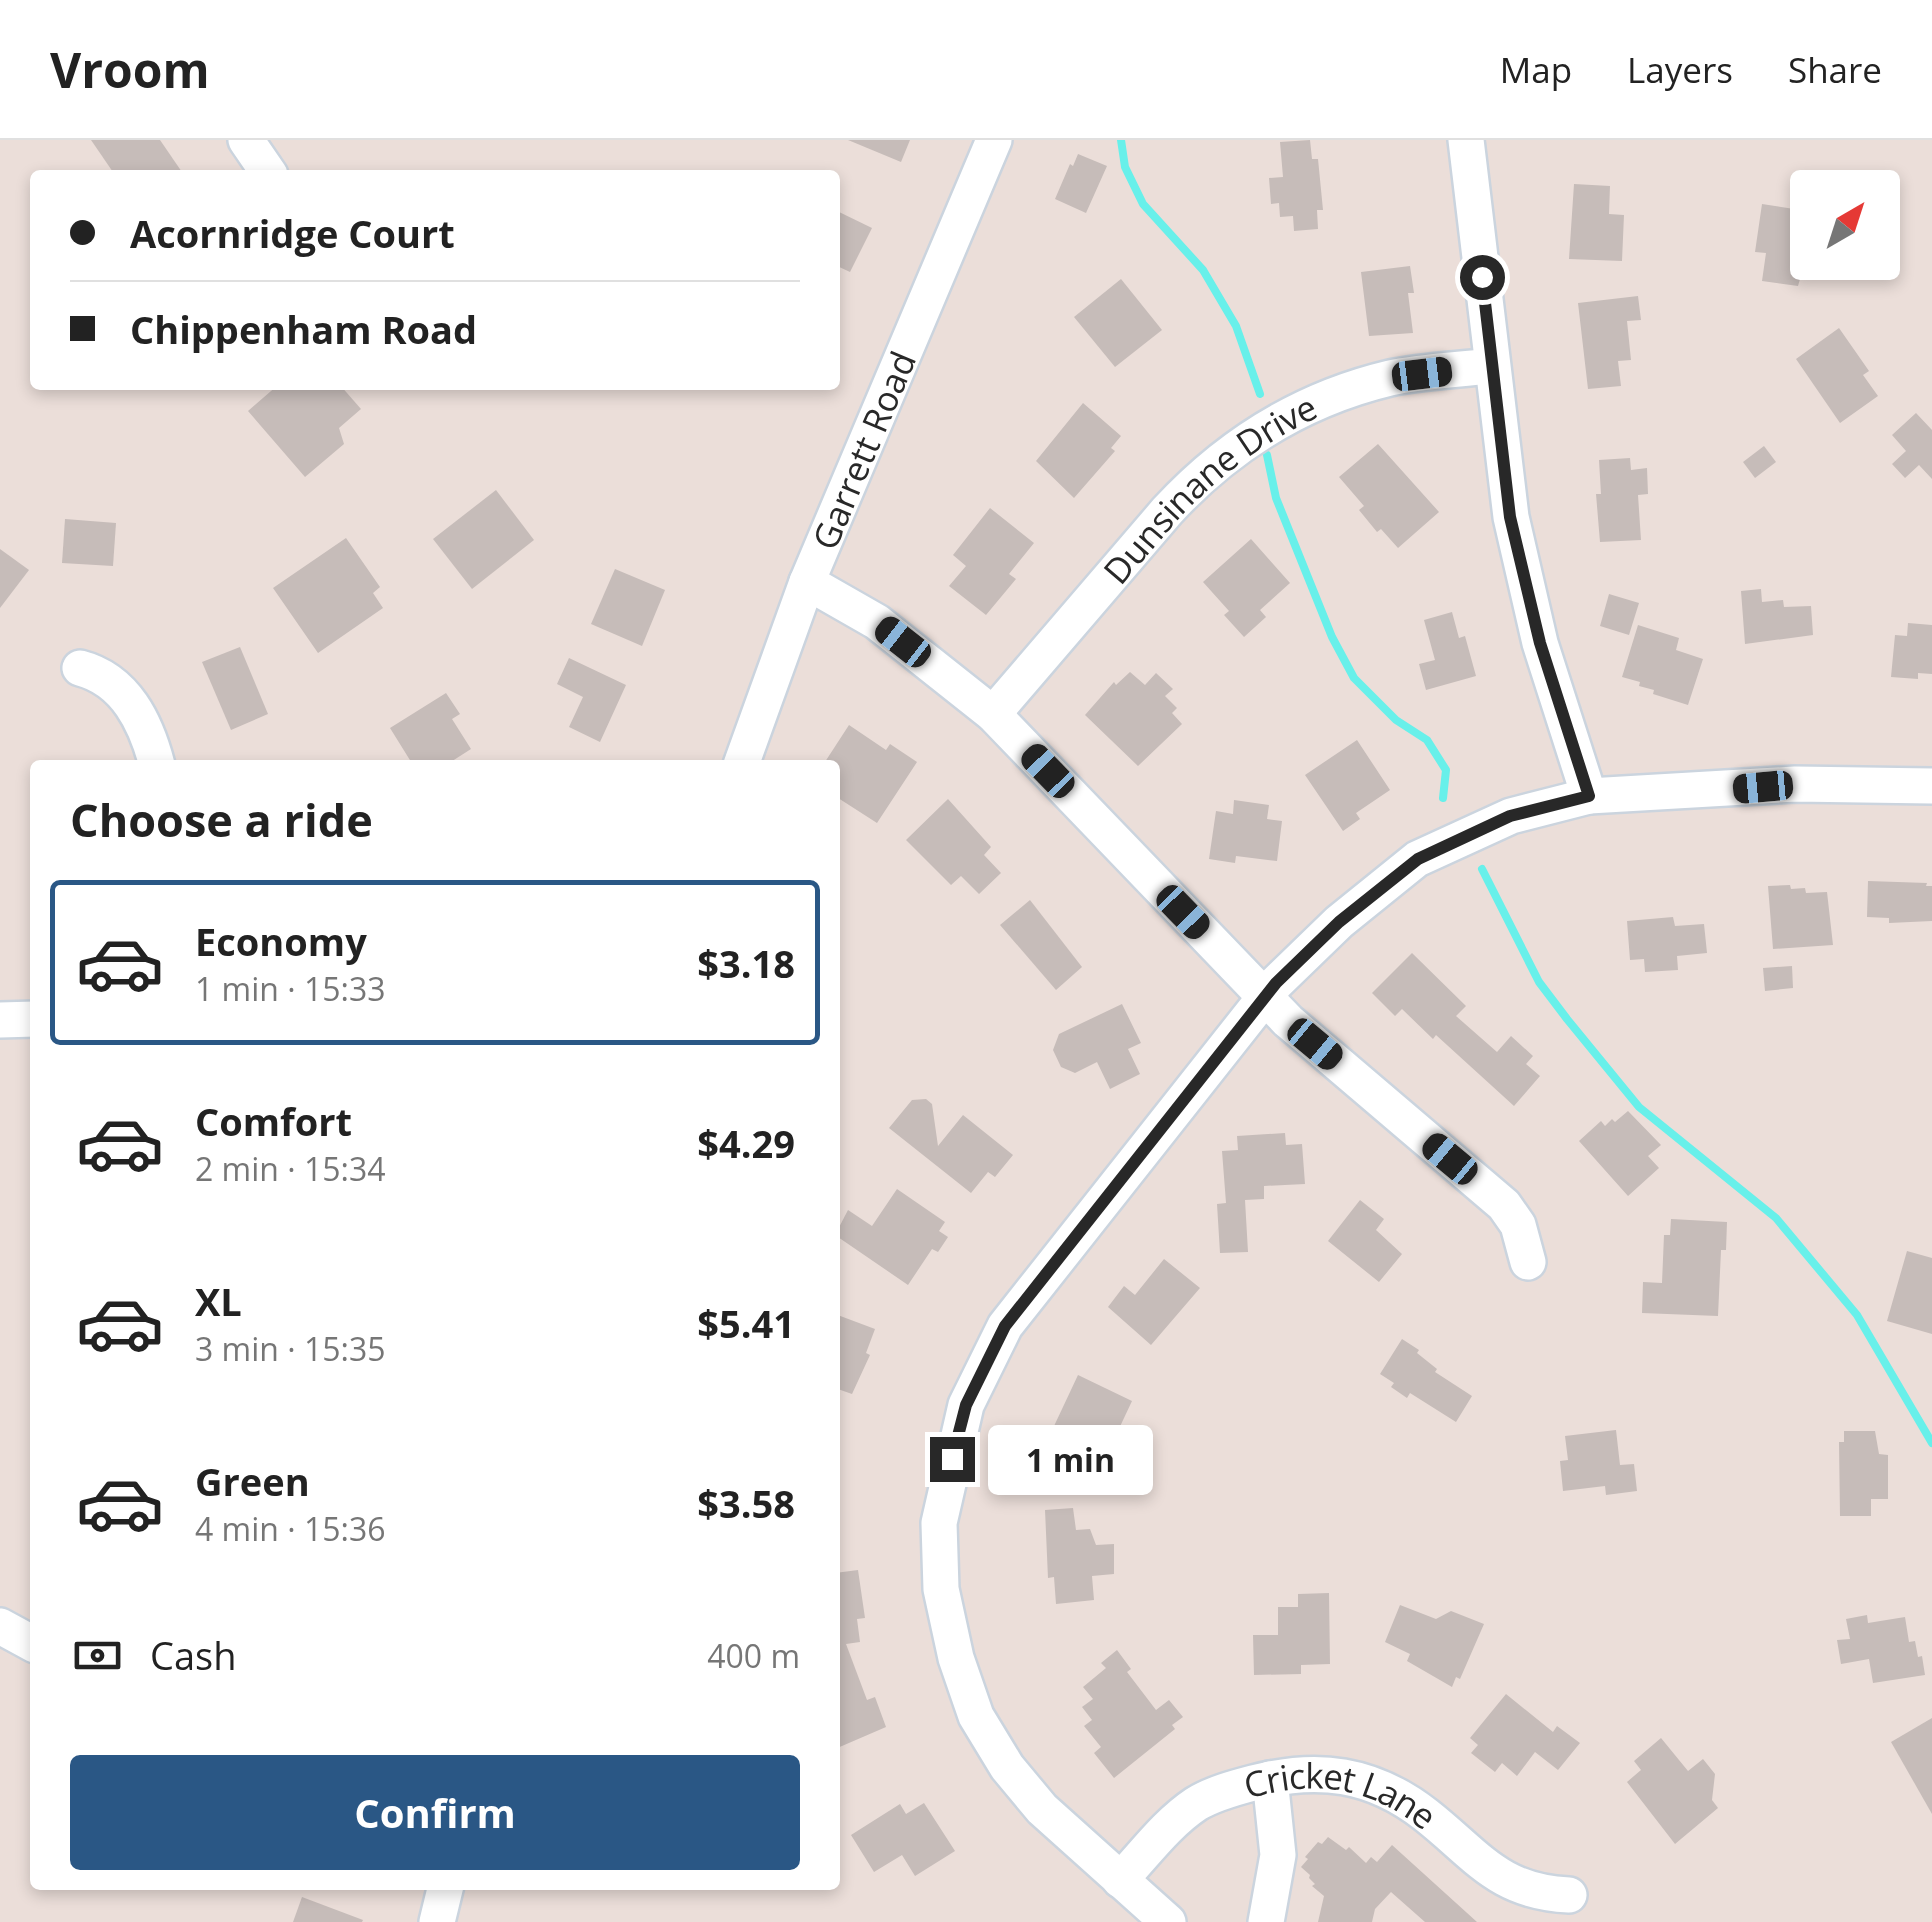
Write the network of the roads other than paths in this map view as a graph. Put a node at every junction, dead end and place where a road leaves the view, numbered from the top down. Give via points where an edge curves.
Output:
1 (246, 140) edge
2 (994, 140) edge
3 (1466, 140) edge
4 (267, 170) edge
5 (1490, 366) junction
6 (807, 582) junction
7 (80, 668) dead end
8 (993, 714) junction
9 (155, 760) edge
10 (743, 760) edge
11 (1932, 786) edge
12 (1589, 796) junction
13 (1265, 998) junction
14 (30, 1019) edge
15 (0, 1020) edge
16 (1528, 1262) dead end
17 (0, 1626) edge
18 (30, 1642) edge
19 (1270, 1778) junction
20 (1120, 1880) junction
21 (1569, 1894) dead end
22 (1168, 1922) edge
23 (1266, 1922) edge

1 - 4 street
2 - 6 street, Garrett Road
3 - 5 street
5 - 8 street, Dunsinane Drive via 1346,390 1248,439 1190,486
5 - 12 street via 1526,588
6 - 8 street via 876,622
6 - 10 street, Garrett Road
7 - 9 street via 126,696
8 - 13 street
11 - 12 street via 1795,784
12 - 13 street via 1510,816 1418,859 1339,922
13 - 16 street via 1504,1205 1518,1225
13 - 20 street via 1005,1326 966,1405 940,1523 941,1590 976,1716 1042,1809
14 - 15 street
17 - 18 street
19 - 20 street, Cricket Lane via 1199,1802
19 - 21 street, Cricket Lane via 1339,1774 1387,1789 1512,1885
19 - 23 street via 1278,1856
20 - 22 street

